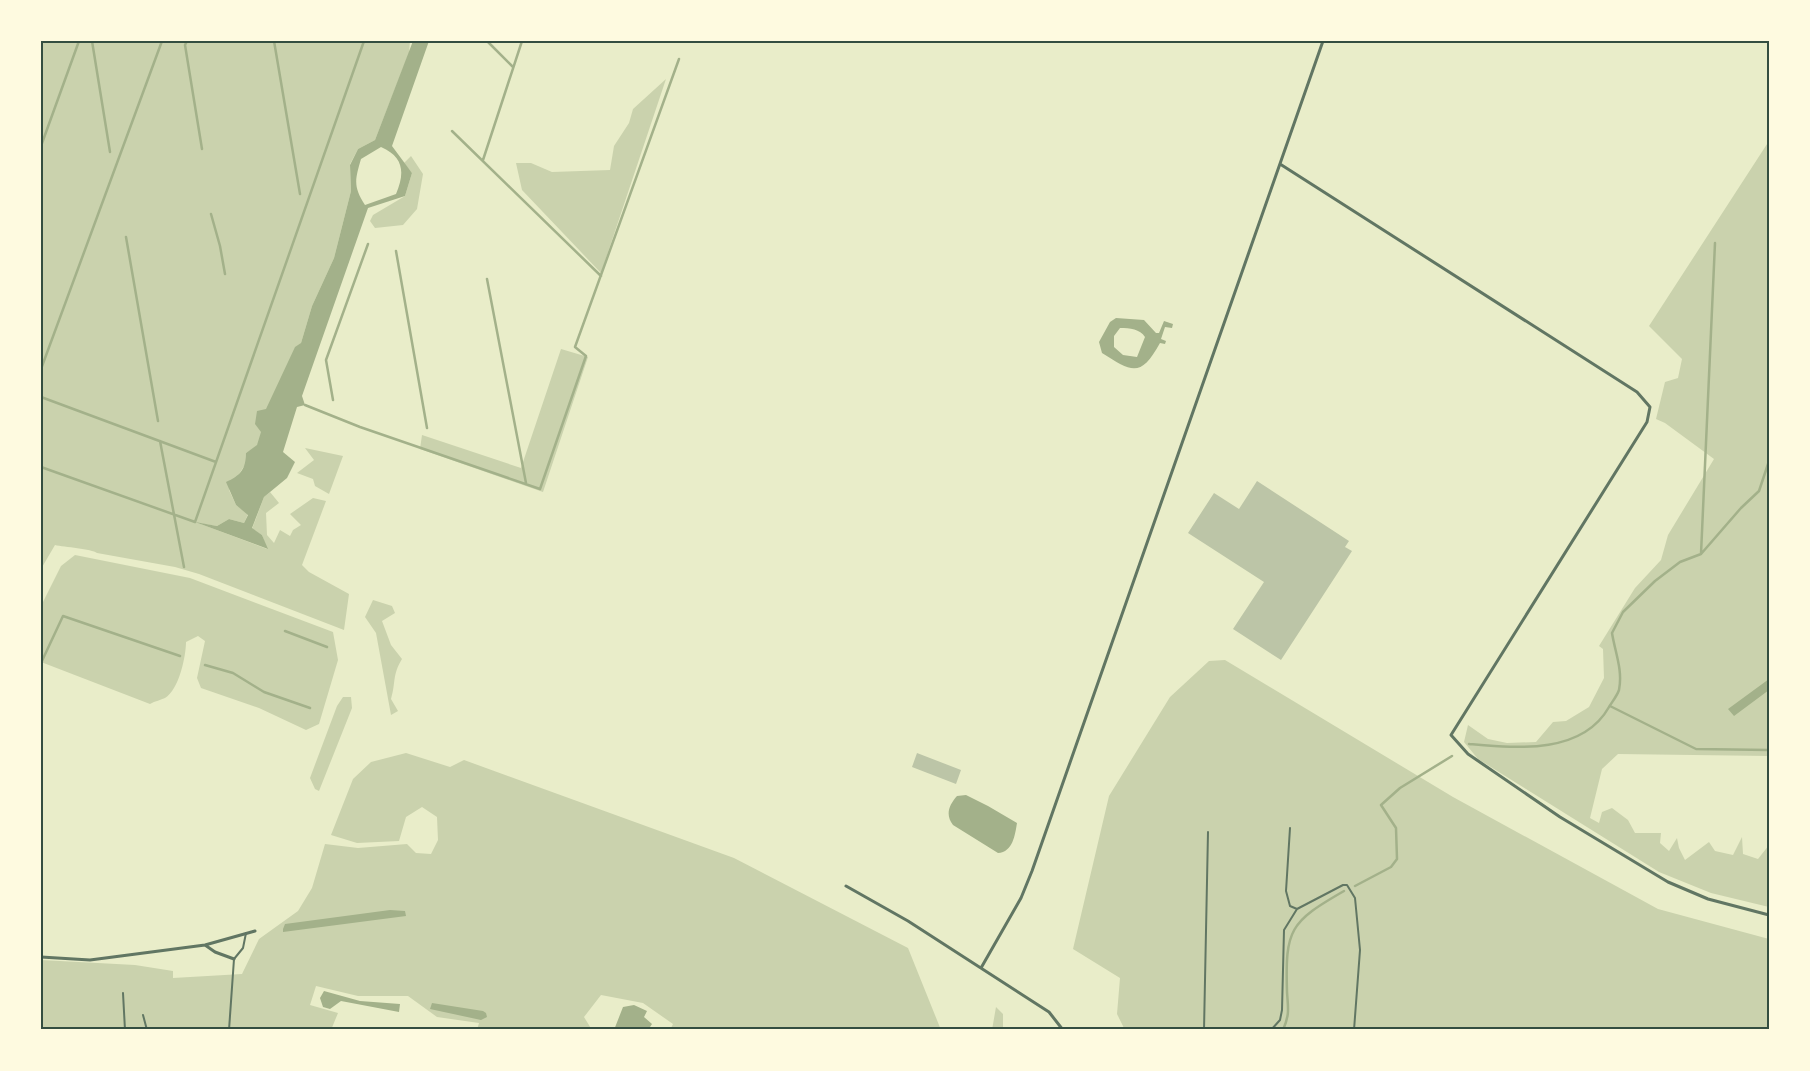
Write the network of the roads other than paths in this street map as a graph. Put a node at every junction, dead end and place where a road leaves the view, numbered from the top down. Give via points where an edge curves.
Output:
1 (1323, 41) edge
2 (1280, 164) junction
3 (1290, 828) dead end
4 (1208, 832) dead end
5 (846, 886) dead end
6 (1297, 909) junction
7 (1769, 915) edge
8 (255, 931) dead end
9 (246, 933) junction
10 (205, 945) junction
11 (41, 957) edge
12 (234, 958) junction
13 (981, 968) junction
14 (123, 994) dead end
15 (143, 1015) dead end
16 (125, 1030) edge
17 (147, 1030) edge
18 (229, 1030) edge
19 (1063, 1030) edge
20 (1204, 1030) edge
21 (1272, 1030) edge
22 (1354, 1030) edge

1 - 2 street
2 - 7 street via 1638,392 1650,407 1647,422 1451,735 1468,754 1552,812 1668,882 1708,899
2 - 13 street via 1032,871 1021,898
3 - 6 lane via 1286,891 1290,906
4 - 20 lane
5 - 13 street
6 - 21 lane via 1284,930 1282,1010 1280,1020
6 - 22 lane via 1343,885 1347,885 1355,898 1360,950
8 - 9 street
9 - 10 street
9 - 12 lane via 243,948
10 - 11 street via 90,960
10 - 12 street
12 - 18 lane
13 - 19 street via 1048,1012
14 - 16 lane
15 - 17 lane

